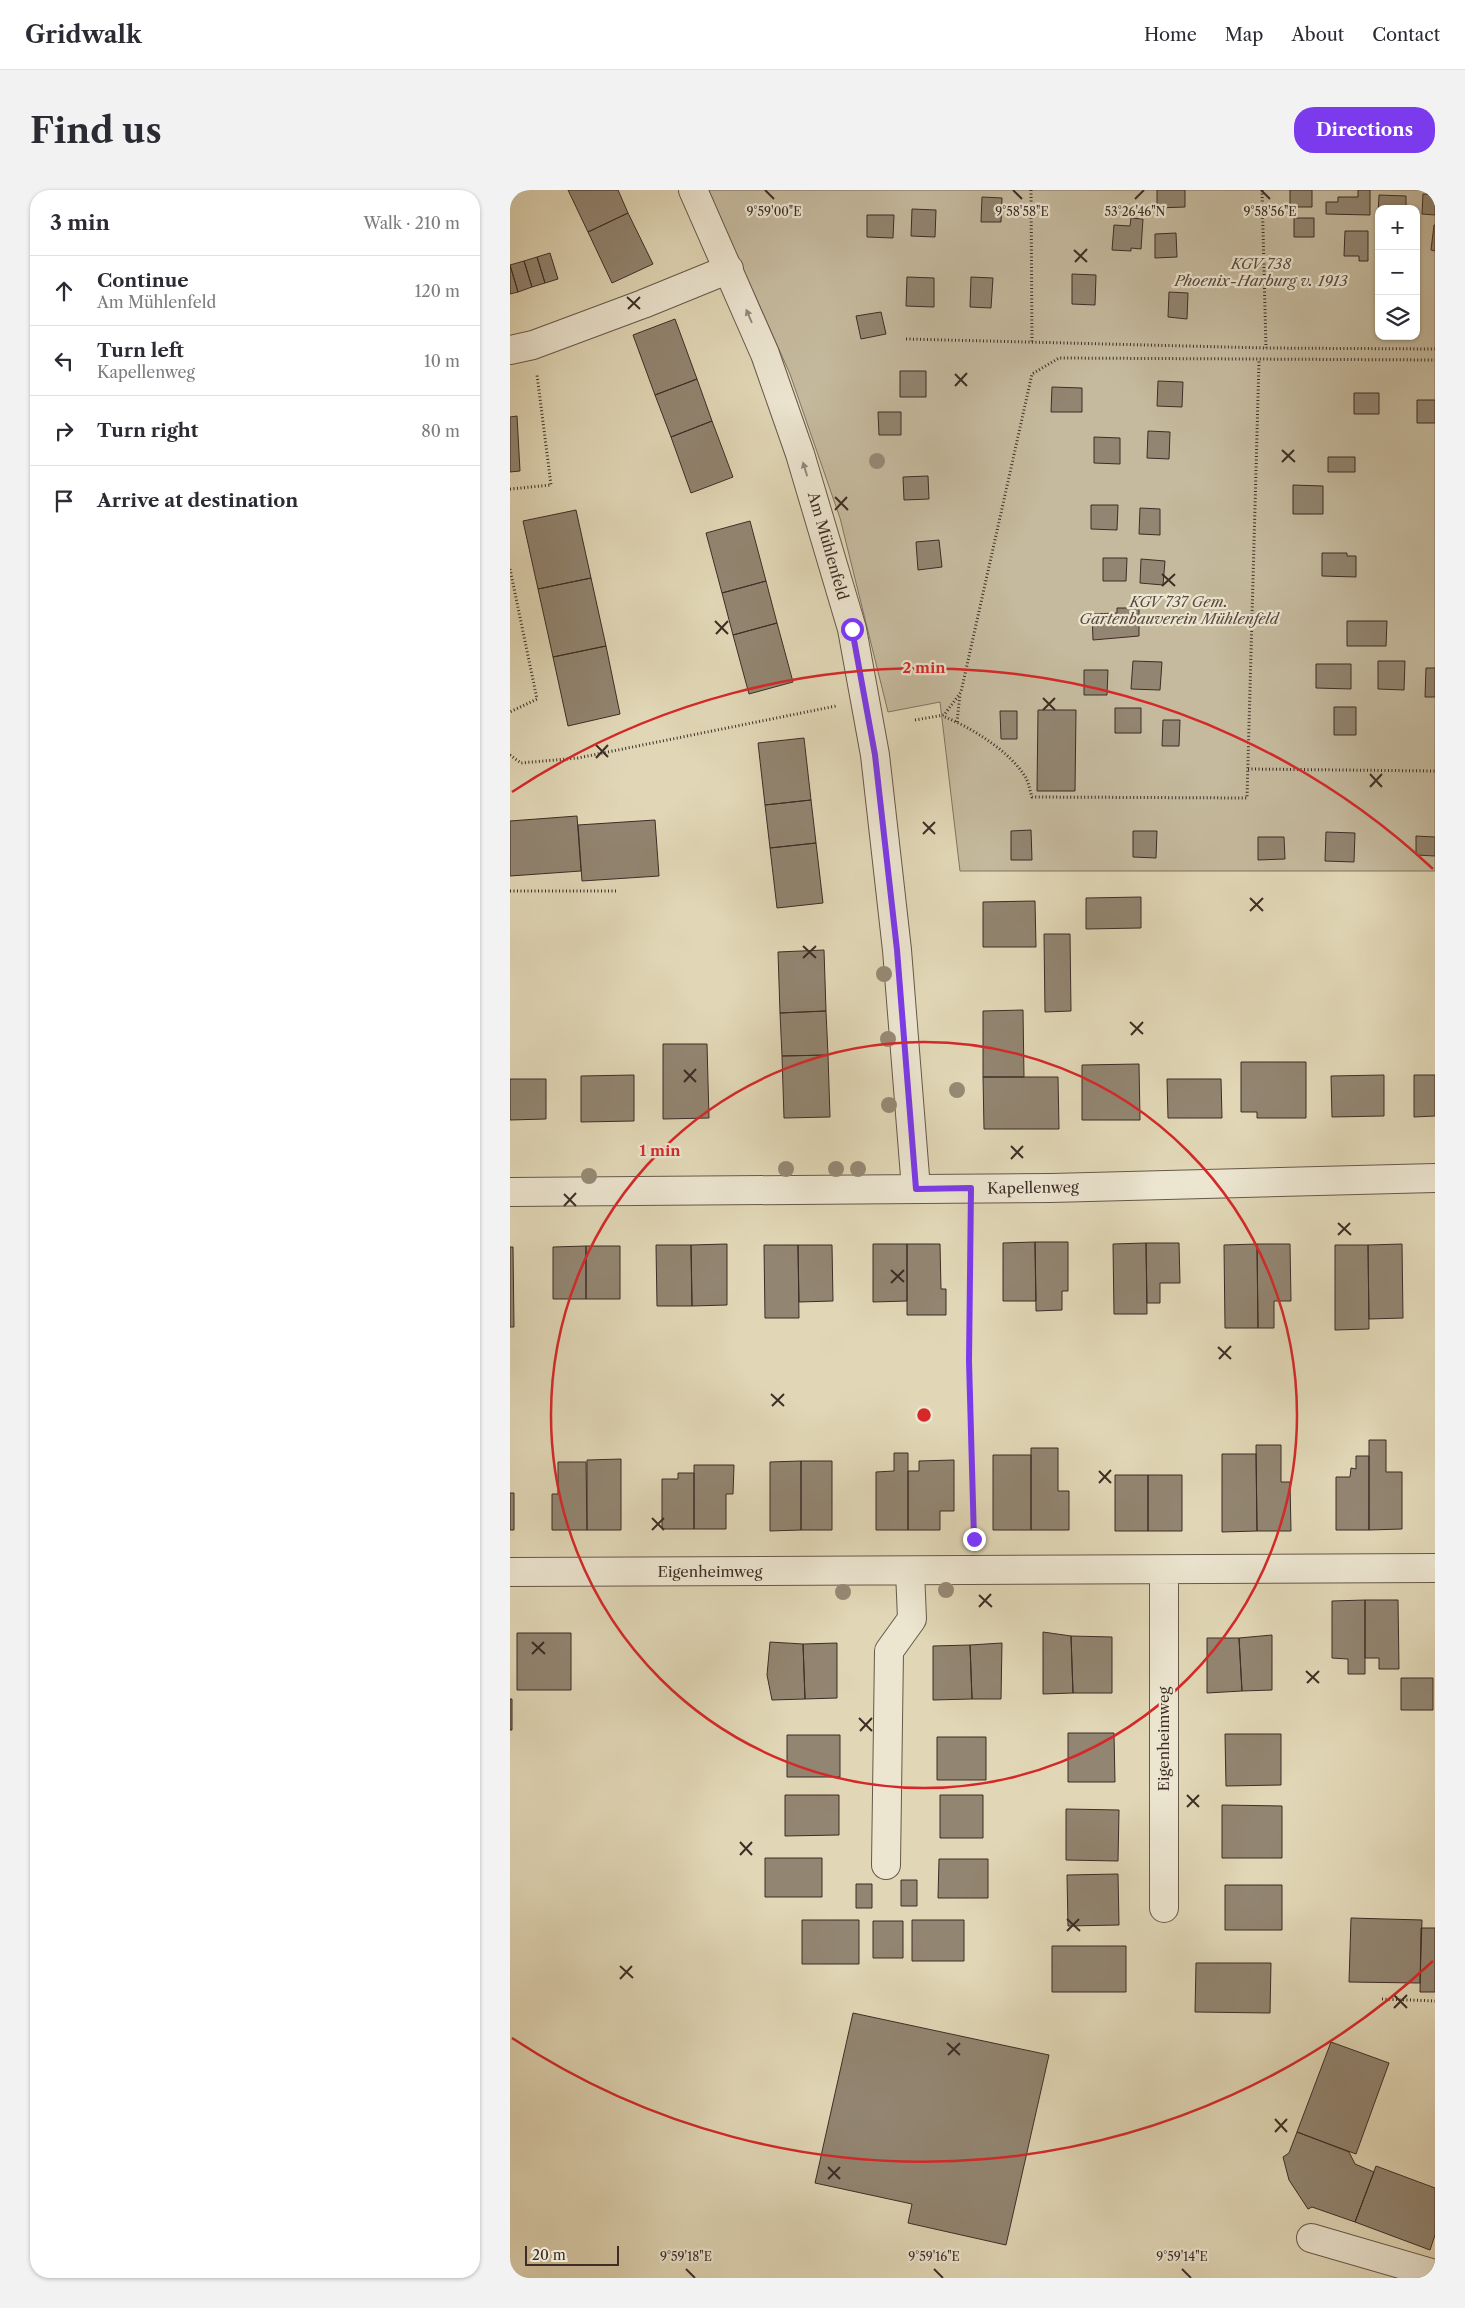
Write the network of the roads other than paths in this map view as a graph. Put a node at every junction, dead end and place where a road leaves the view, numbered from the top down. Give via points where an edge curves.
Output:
1 (694, 190) edge
2 (729, 269) junction
3 (522, 347) edge
4 (1435, 1178) edge
5 (916, 1189) junction
6 (510, 1192) edge
7 (1435, 1568) edge
8 (1164, 1570) junction
9 (910, 1571) junction
10 (510, 1572) edge
11 (886, 1864) dead end
12 (1164, 1908) dead end
13 (1311, 2238) dead end
14 (1435, 2274) edge

1 - 2 street, Am Mühlenfeld
2 - 3 street
5 -> 2 street, Am Mühlenfeld via 897,950 876,765 852,629 800,454 765,354
4 - 5 street, Kapellenweg
5 - 6 street, Kapellenweg
7 - 8 street, Eigenheimweg
8 - 9 street, Eigenheimweg
8 - 12 street, Eigenheimweg
9 - 10 street, Eigenheimweg
9 - 11 street via 912,1619 890,1651
13 - 14 street

